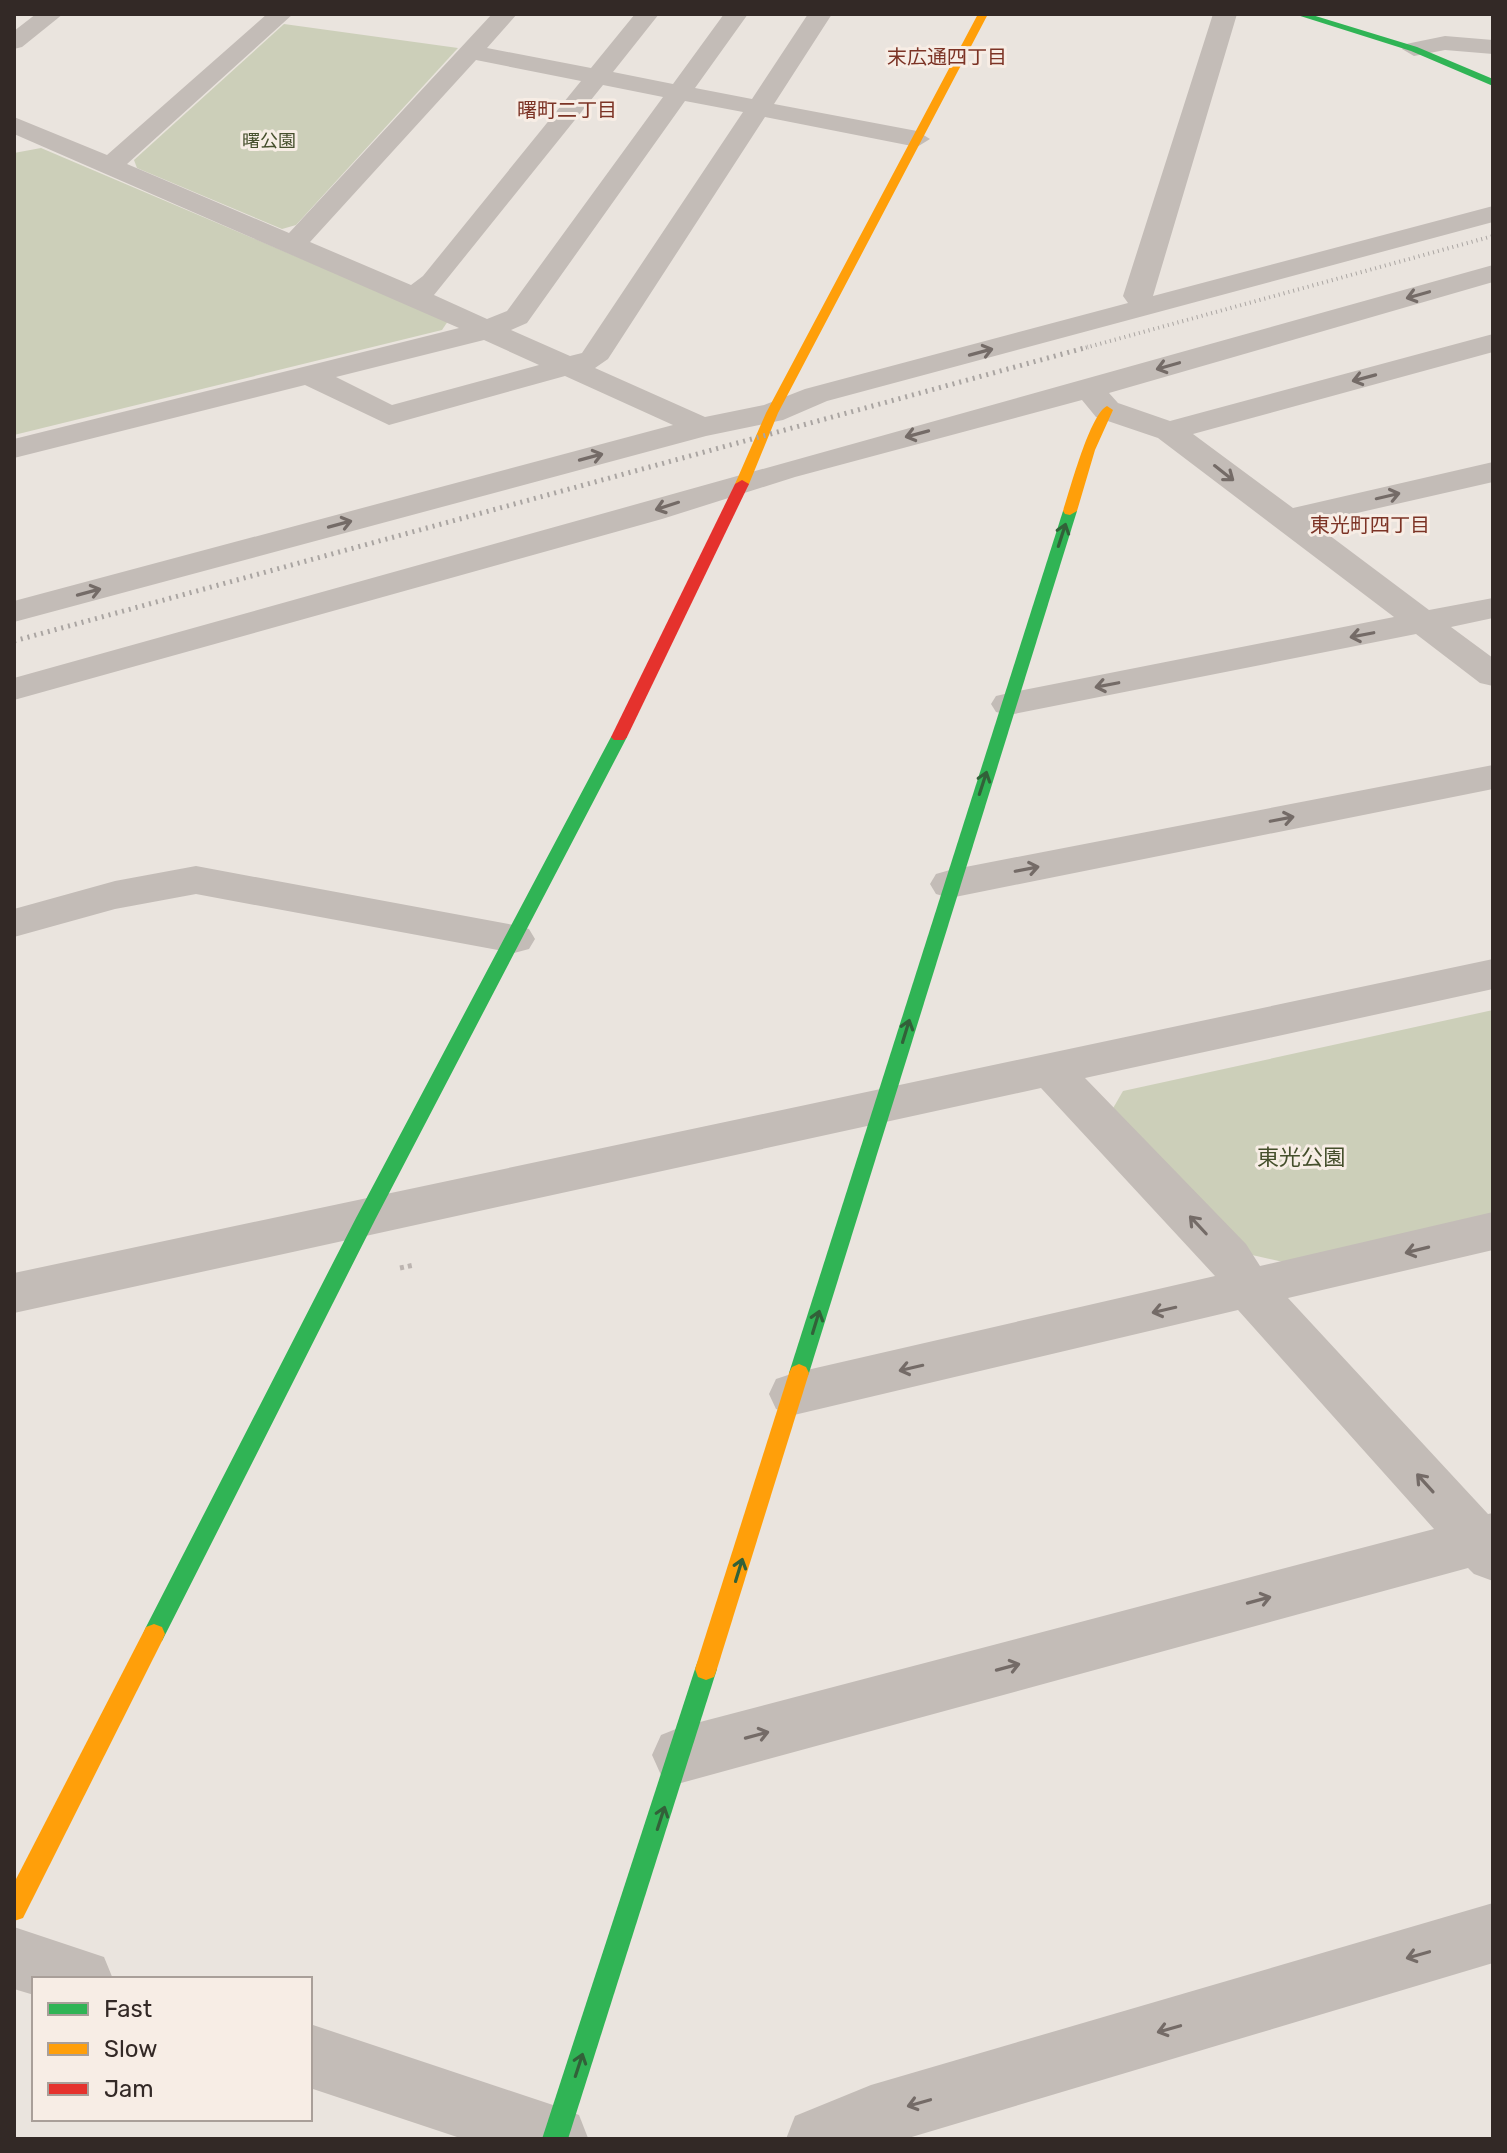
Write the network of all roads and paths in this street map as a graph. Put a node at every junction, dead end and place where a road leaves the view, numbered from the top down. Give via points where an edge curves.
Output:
1 (51, 14) edge
2 (281, 14) edge
3 (505, 14) edge
4 (647, 14) edge
5 (736, 14) edge
6 (820, 14) edge
7 (983, 14) edge
8 (1225, 14) edge
9 (1299, 14) edge
10 (14, 42) edge
11 (1493, 47) edge
12 (1414, 49) junction
13 (471, 52) junction
14 (597, 78) junction
15 (1493, 83) edge
16 (679, 92) junction
17 (759, 108) junction
18 (14, 125) edge
19 (917, 139) junction
20 (110, 166) junction
21 (1493, 214) edge
22 (293, 245) junction
23 (1493, 273) edge
24 (414, 297) junction
25 (1148, 307) junction
26 (487, 330) junction
27 (1493, 343) edge
28 (569, 367) junction
29 (311, 376) junction
30 (1098, 399) junction
31 (772, 413) junction
32 (702, 427) junction
33 (1169, 431) junction
34 (14, 449) edge
35 (1493, 472) edge
36 (744, 482) junction
37 (1285, 520) junction
38 (1493, 608) edge
39 (14, 612) edge
40 (1423, 623) junction
41 (1493, 675) edge
42 (14, 689) edge
43 (1009, 704) junction
44 (1493, 777) edge
45 (950, 884) junction
46 (14, 923) edge
47 (514, 939) junction
48 (1493, 974) edge
49 (1052, 1071) junction
50 (883, 1106) junction
51 (366, 1218) junction
52 (1493, 1231) edge
53 (1250, 1290) junction
54 (14, 1293) edge
55 (794, 1394) junction
56 (1488, 1545) edge
57 (681, 1755) junction
58 (14, 1909) edge
59 (1493, 1933) edge
60 (14, 1958) edge
61 (76, 1977) edge
62 (312, 2057) edge
63 (556, 2139) edge
64 (818, 2139) edge

1 - 10 street
2 - 20 street
3 - 13 street
4 - 14 street
5 - 16 street
6 - 17 street
7 - 19 street
8 - 25 street via 1137,296
9 - 12 street
11 - 12 street via 1445,43
12 - 15 street
13 - 14 street
13 - 22 street
14 - 16 street
14 - 24 street via 433,282
16 - 17 street
16 - 26 street via 517,317
17 - 19 street
17 - 28 street via 593,359
18 - 20 street
19 - 31 street
20 - 22 street
21 - 25 street
22 - 24 street
23 -> 30 street
24 - 26 street
31 -> 25 street via 816,395
26 - 28 street
26 - 29 street
27 -> 33 street
28 - 29 street via 389,416
28 - 32 street
29 - 34 street
30 - 33 street
30 -> 36 street
43 -> 30 street via 1089,450
31 - 32 street
31 - 36 street
39 -> 32 street
33 -> 37 street
37 -> 35 street
36 -> 42 street
36 - 47 street
37 - 40 street
38 - 40 street
40 - 41 street
40 -> 43 street
45 -> 43 street
45 -> 44 street
50 -> 45 street
46 - 47 street via 115,895 196,880
47 - 51 street
48 - 49 street
49 - 50 street
53 -> 49 street via 1229,1258
50 - 51 street
55 -> 50 street
51 - 54 street
51 - 58 street
52 -> 53 street
53 -> 55 street
56 -> 53 street
57 -> 55 street
57 -> 56 street
63 -> 57 street
59 -> 64 street via 871,2117
60 - 61 street
62 - 63 street

